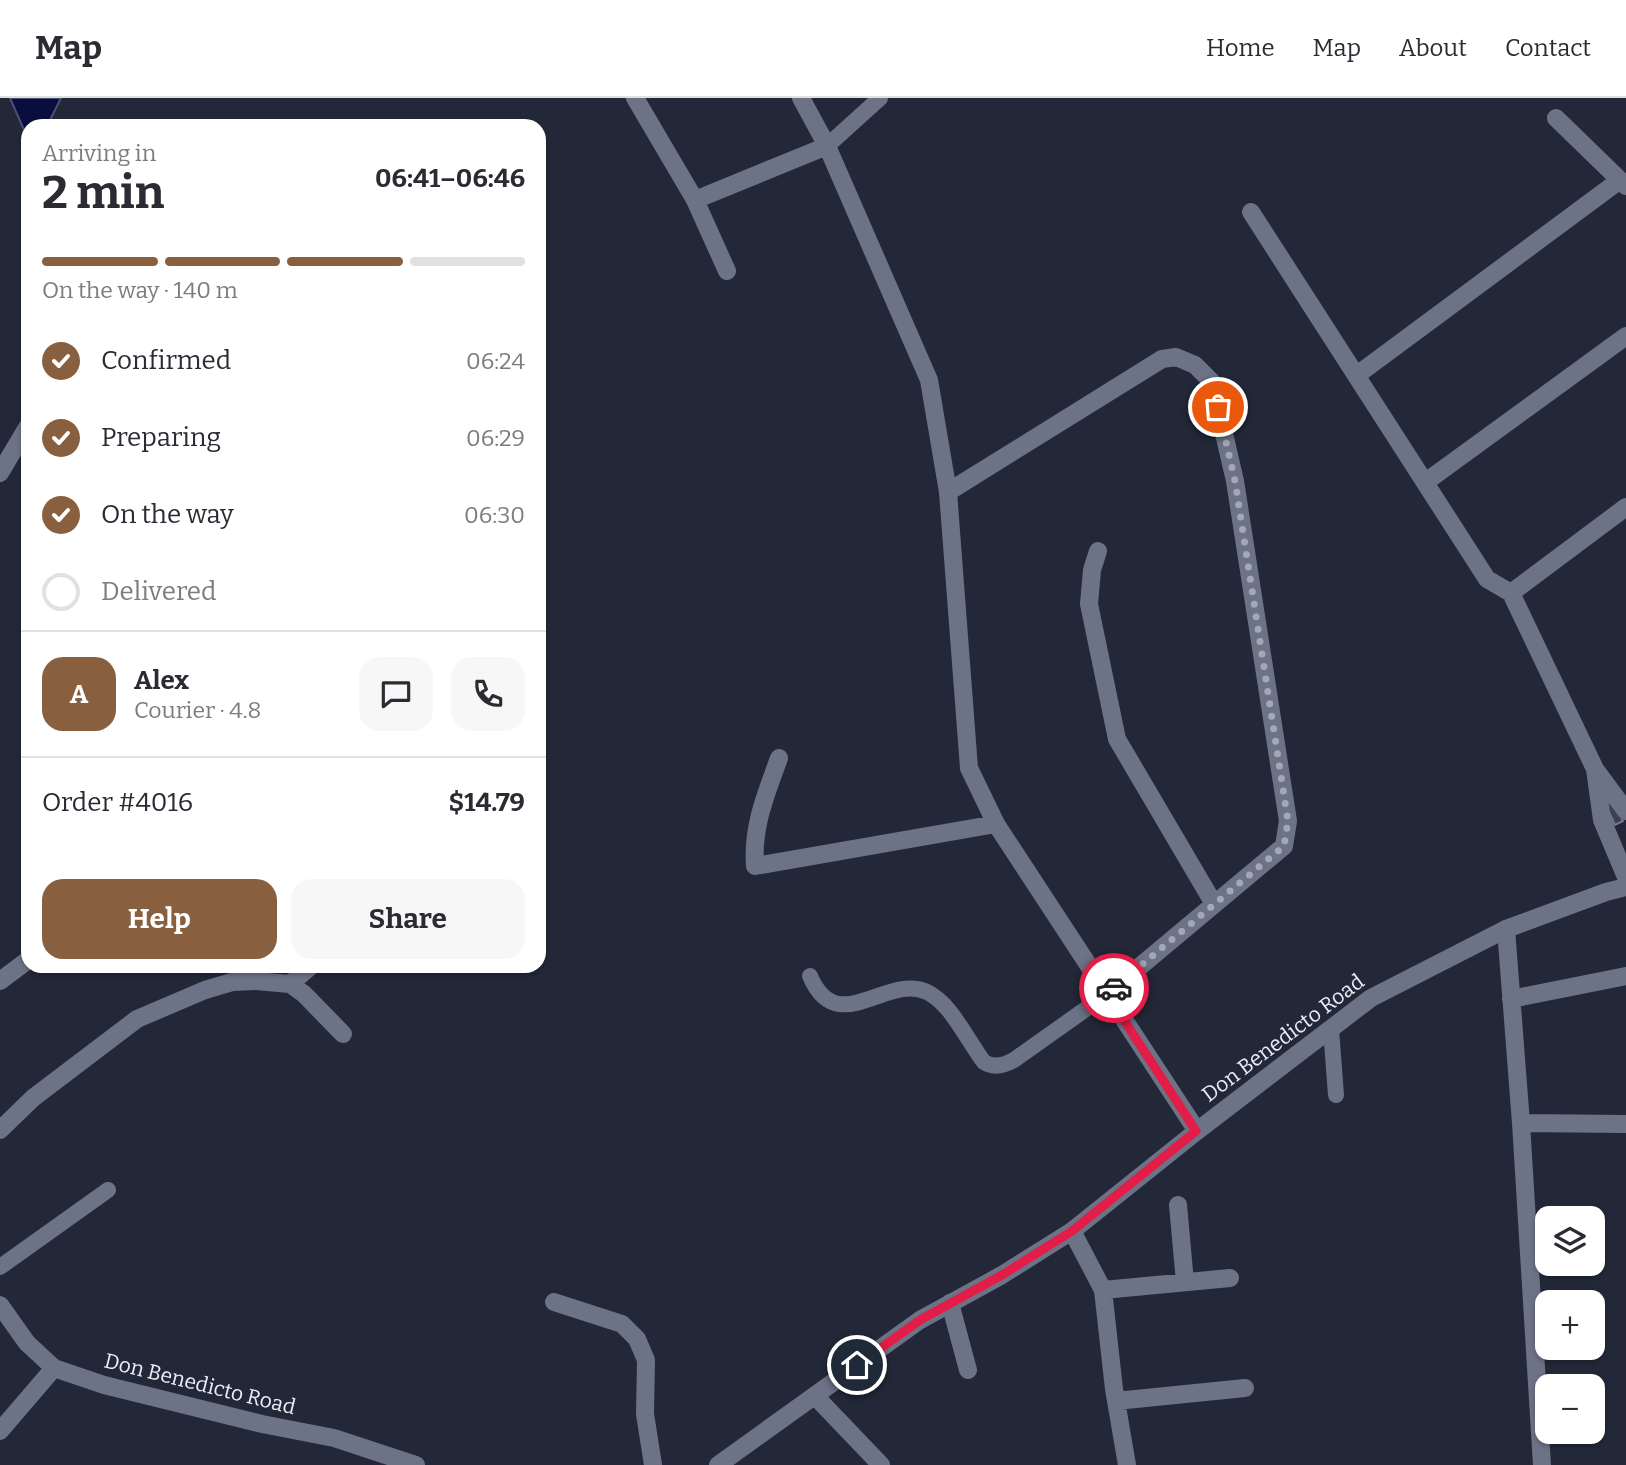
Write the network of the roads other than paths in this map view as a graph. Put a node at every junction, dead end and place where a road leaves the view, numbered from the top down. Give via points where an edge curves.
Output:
1 (635, 98) edge
2 (801, 98) edge
3 (880, 98) edge
4 (1556, 118) dead end
5 (827, 146) junction
6 (1623, 183) edge
7 (695, 200) junction
8 (1251, 212) dead end
9 (727, 271) dead end
10 (1626, 336) edge
11 (1357, 375) junction
12 (21, 438) edge
13 (0, 473) edge
14 (1427, 481) junction
15 (948, 492) junction
16 (1626, 507) edge
17 (1098, 551) dead end
18 (1511, 593) junction
19 (779, 758) dead end
20 (1595, 769) junction
21 (1626, 811) edge
22 (996, 824) junction
23 (1626, 877) edge
24 (1626, 887) edge
25 (1213, 904) junction
26 (1506, 929) junction
27 (21, 965) edge
28 (303, 973) edge
29 (810, 976) dead end
30 (1626, 976) edge
31 (0, 981) edge
32 (290, 984) junction
33 (1107, 994) junction
34 (1511, 999) junction
35 (1331, 1029) junction
36 (343, 1034) dead end
37 (1336, 1095) dead end
38 (1521, 1123) junction
39 (1626, 1124) edge
40 (0, 1130) edge
41 (1196, 1131) junction
42 (108, 1190) dead end
43 (1178, 1205) dead end
44 (1072, 1231) junction
45 (0, 1267) edge
46 (1230, 1278) dead end
47 (1185, 1282) junction
48 (1103, 1290) junction
49 (554, 1302) dead end
50 (950, 1303) junction
51 (0, 1305) edge
52 (54, 1368) junction
53 (968, 1370) dead end
54 (1245, 1388) dead end
55 (815, 1396) junction
56 (1116, 1401) junction
57 (0, 1431) edge
58 (415, 1465) edge
59 (653, 1465) edge
60 (719, 1465) edge
61 (881, 1465) edge
62 (1127, 1465) edge
63 (1542, 1465) edge

1 - 7 street
2 - 5 street
3 - 5 lane
4 - 6 street
5 - 7 street
5 - 15 street via 929,380
6 - 11 street
7 - 9 street
8 - 11 street
10 - 14 street
11 - 14 street
12 - 13 street
14 - 18 street via 1487,579
15 - 22 street via 969,768
15 - 25 street via 1161,359 1176,356 1195,365 1213,382 1235,481 1288,821 1284,846
16 - 18 street
17 - 25 street via 1089,604 1117,739
18 - 20 street
19 - 22 street via 758,817 755,866
20 - 21 street
20 - 23 street via 1602,820
22 - 33 street
24 - 26 street, Don Benedicto Road
25 - 33 street
26 - 34 street
26 - 35 street, Don Benedicto Road via 1371,998
27 - 31 street
28 - 32 street
29 - 33 lane via 816,989 833,1003 848,1005 911,988 925,990 939,998 985,1062 1002,1066
30 - 34 street
32 - 36 street
32 - 40 street via 232,982 137,1019 33,1098
33 - 41 street
34 - 38 street
35 - 37 lane
35 - 41 street, Don Benedicto Road
38 - 39 street
38 - 63 street
41 - 44 street, Don Benedicto Road
42 - 45 lane
43 - 47 street
44 - 48 street
44 - 50 street, Don Benedicto Road
46 - 47 street
47 - 48 street
48 - 56 street
49 - 59 street via 622,1324 637,1339 646,1360 645,1414
50 - 53 street
50 - 55 street, Don Benedicto Road
51 - 52 street, Don Benedicto Road via 27,1343
52 - 57 street
52 - 58 street, Don Benedicto Road via 104,1385 334,1438
54 - 56 street
55 - 60 street, Don Benedicto Road
55 - 61 street
56 - 62 street

